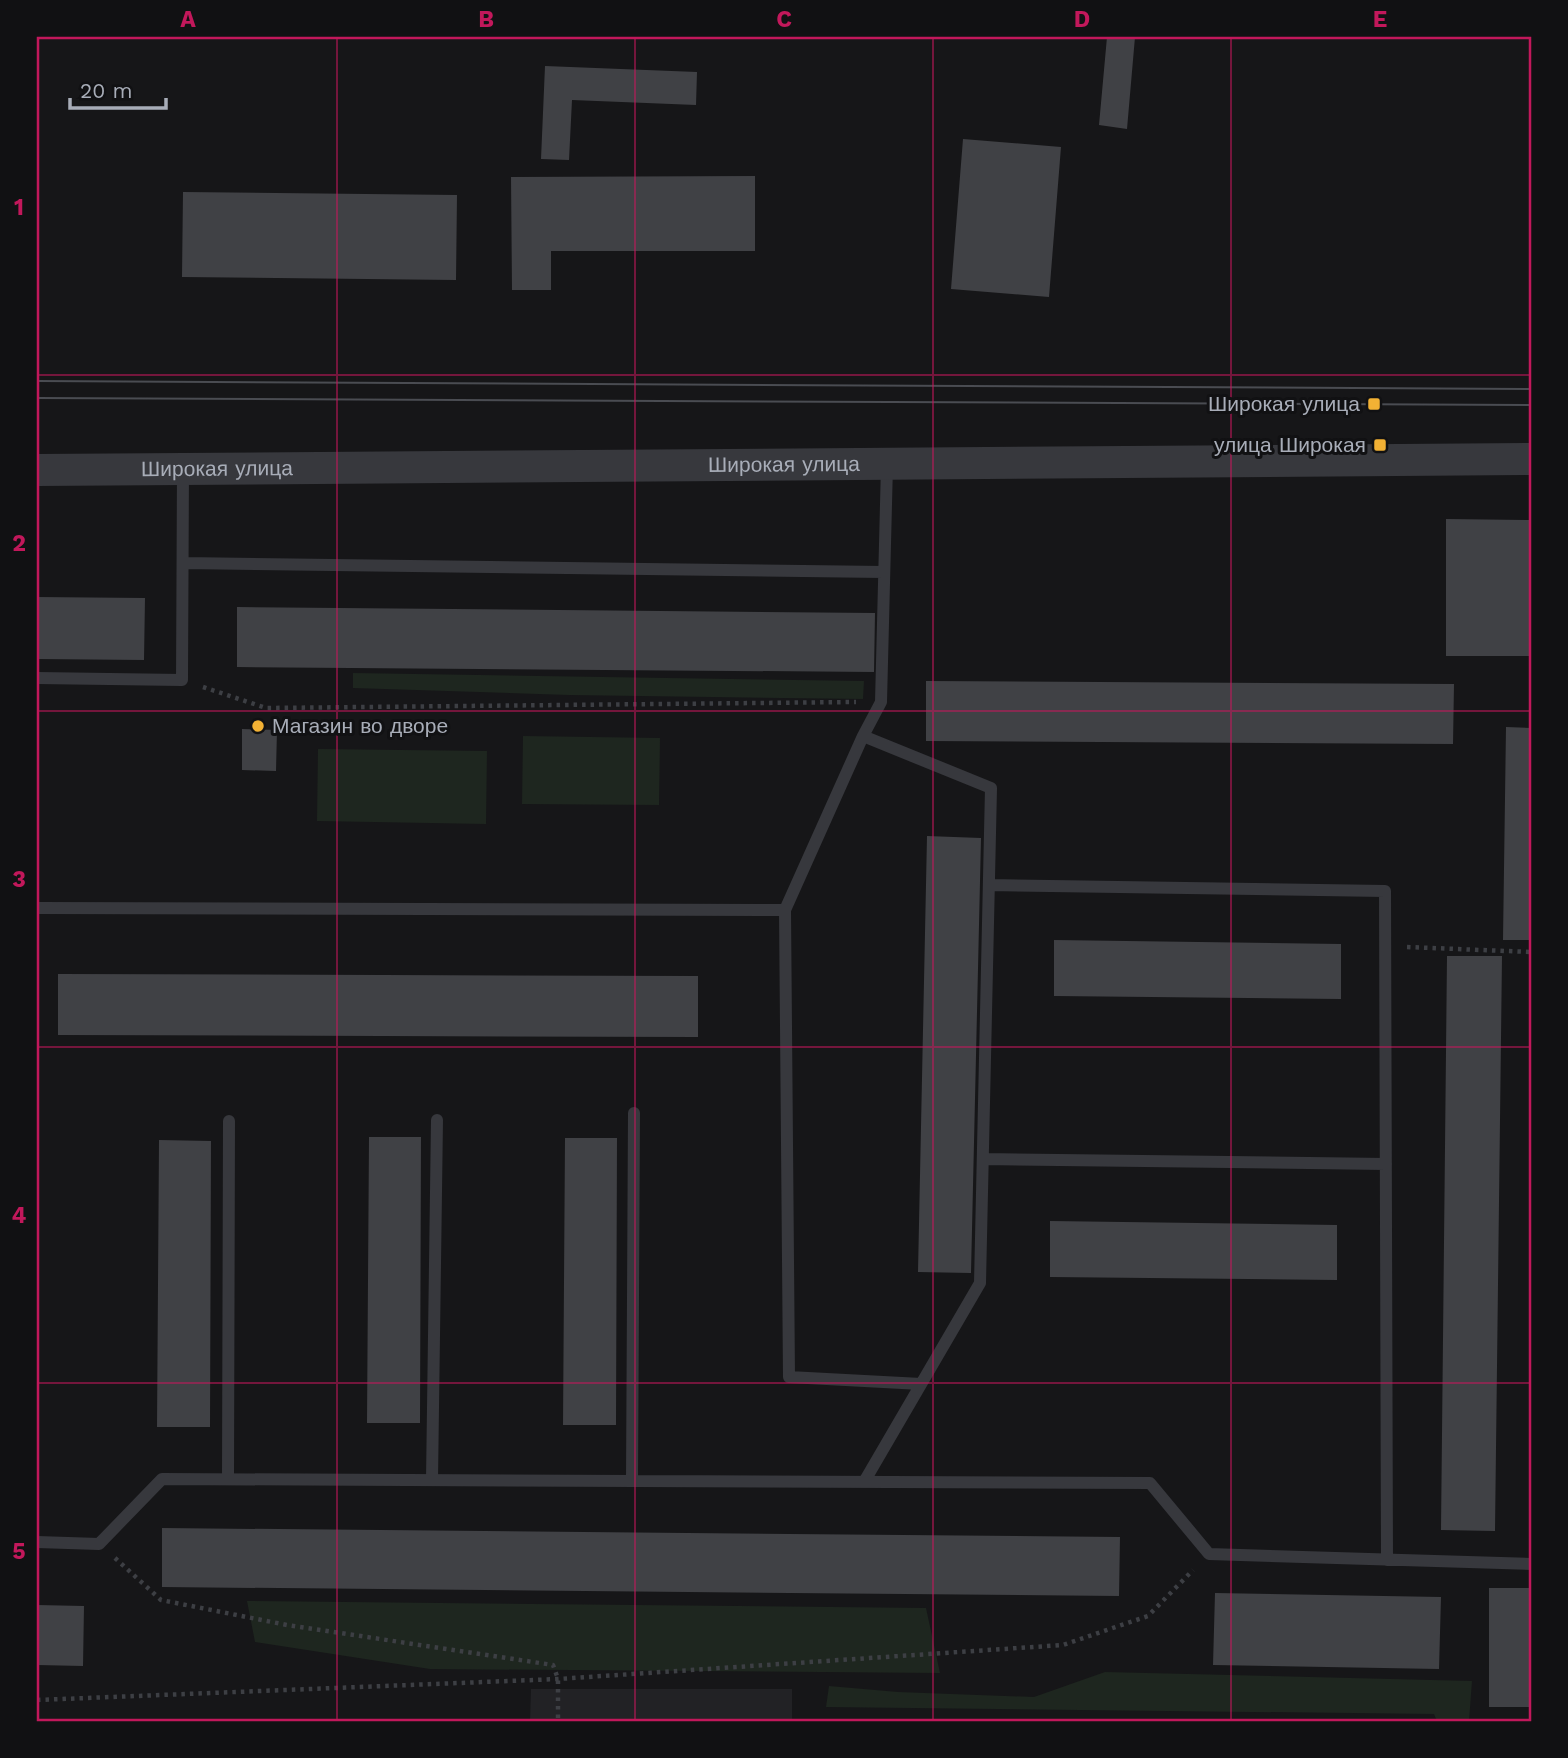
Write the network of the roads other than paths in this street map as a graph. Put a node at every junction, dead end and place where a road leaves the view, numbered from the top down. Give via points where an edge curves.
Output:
1 (1531, 459) edge
2 (887, 464) junction
3 (183, 469) junction
4 (37, 470) edge
5 (183, 563) junction
6 (884, 572) junction
7 (37, 678) edge
8 (863, 736) junction
9 (989, 885) junction
10 (37, 908) edge
11 (785, 910) junction
12 (634, 1113) dead end
13 (437, 1120) dead end
14 (229, 1121) dead end
15 (983, 1159) junction
16 (1386, 1164) junction
17 (921, 1384) junction
18 (228, 1479) junction
19 (432, 1480) junction
20 (632, 1481) junction
21 (864, 1482) junction
22 (37, 1542) edge
23 (1387, 1560) junction
24 (1531, 1564) edge

1 - 2 street, Широкая улица
2 - 3 street, Широкая улица
2 - 6 lane
3 - 4 street, Широкая улица
3 - 5 lane
5 - 6 lane
5 - 7 lane via 182,680
6 - 8 lane via 881,702
8 - 9 lane via 991,788
8 - 11 lane
9 - 15 lane
9 - 16 lane via 1385,891
10 - 11 lane
11 - 17 lane via 789,1377
12 - 20 lane
13 - 19 lane
14 - 18 lane
15 - 16 lane
15 - 17 lane via 980,1283
16 - 23 lane
17 - 21 lane
18 - 19 lane
18 - 22 lane via 162,1479 99,1544
19 - 20 lane
20 - 21 lane
21 - 23 lane via 1150,1483 1209,1554
23 - 24 lane

